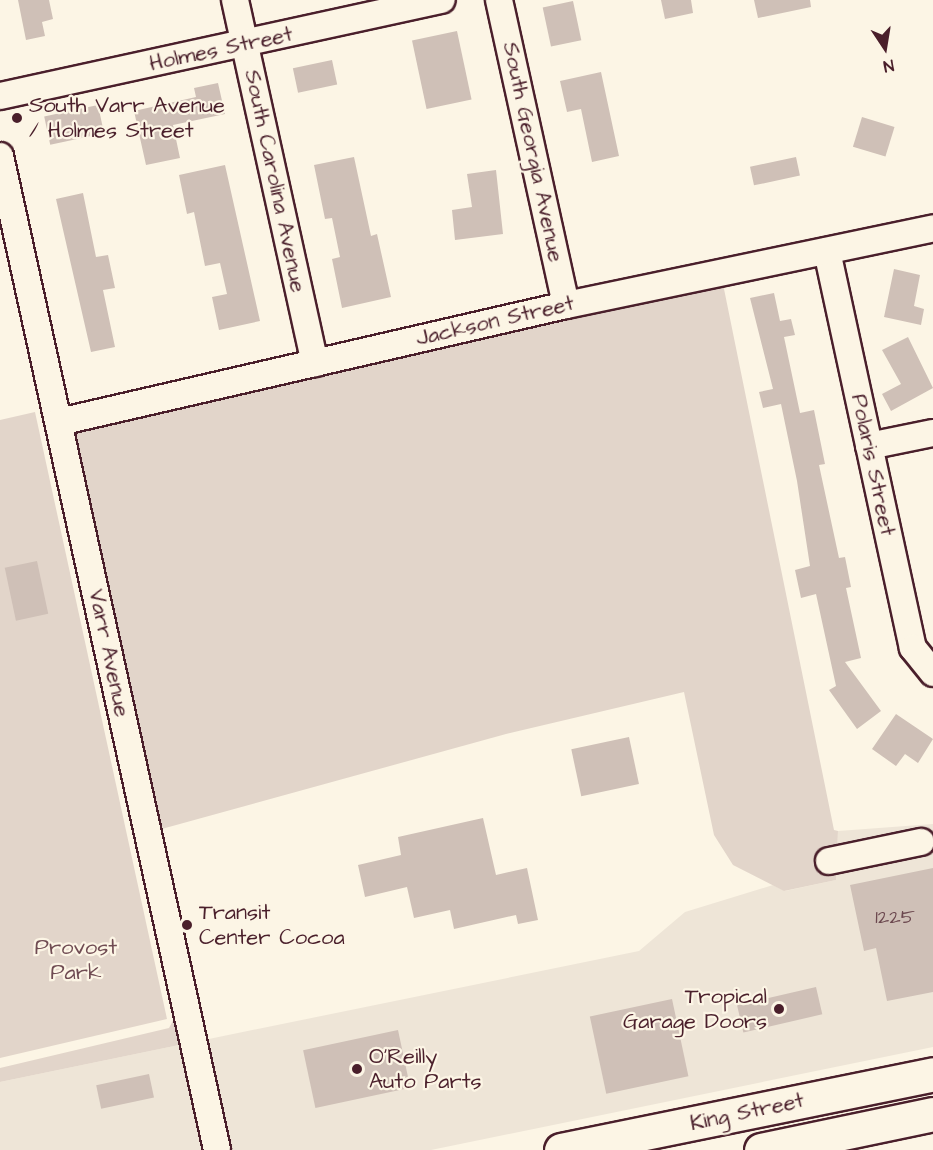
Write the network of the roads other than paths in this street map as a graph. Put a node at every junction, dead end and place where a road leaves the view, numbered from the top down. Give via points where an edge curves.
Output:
1 (235, 0) edge
2 (442, 0) edge
3 (499, 0) edge
4 (245, 44) junction
5 (0, 96) edge
6 (0, 156) edge
7 (933, 228) edge
8 (827, 250) junction
9 (566, 305) junction
10 (315, 363) junction
11 (59, 422) junction
12 (933, 433) edge
13 (869, 446) junction
14 (933, 673) edge
15 (921, 842) dead end
16 (829, 861) dead end
17 (933, 1074) edge
18 (933, 1114) edge
19 (217, 1150) edge
20 (561, 1150) edge
21 (761, 1150) edge

1 - 4 street, South Carolina Avenue
2 - 4 street, Holmes Street
3 - 9 street, South Georgia Avenue
4 - 5 street, Holmes Street
4 - 10 street, South Carolina Avenue
6 - 11 street, Varr Avenue
7 - 8 street, Jackson Street
8 - 9 street, Jackson Street
8 - 13 street, Polaris Street
9 - 10 street, Jackson Street
10 - 11 street, Jackson Street
11 - 19 street, Varr Avenue
12 - 13 street
13 - 14 street, Polaris Street via 913,648
15 - 16 street
17 - 20 main road, King Street
18 - 21 main road, King Street

